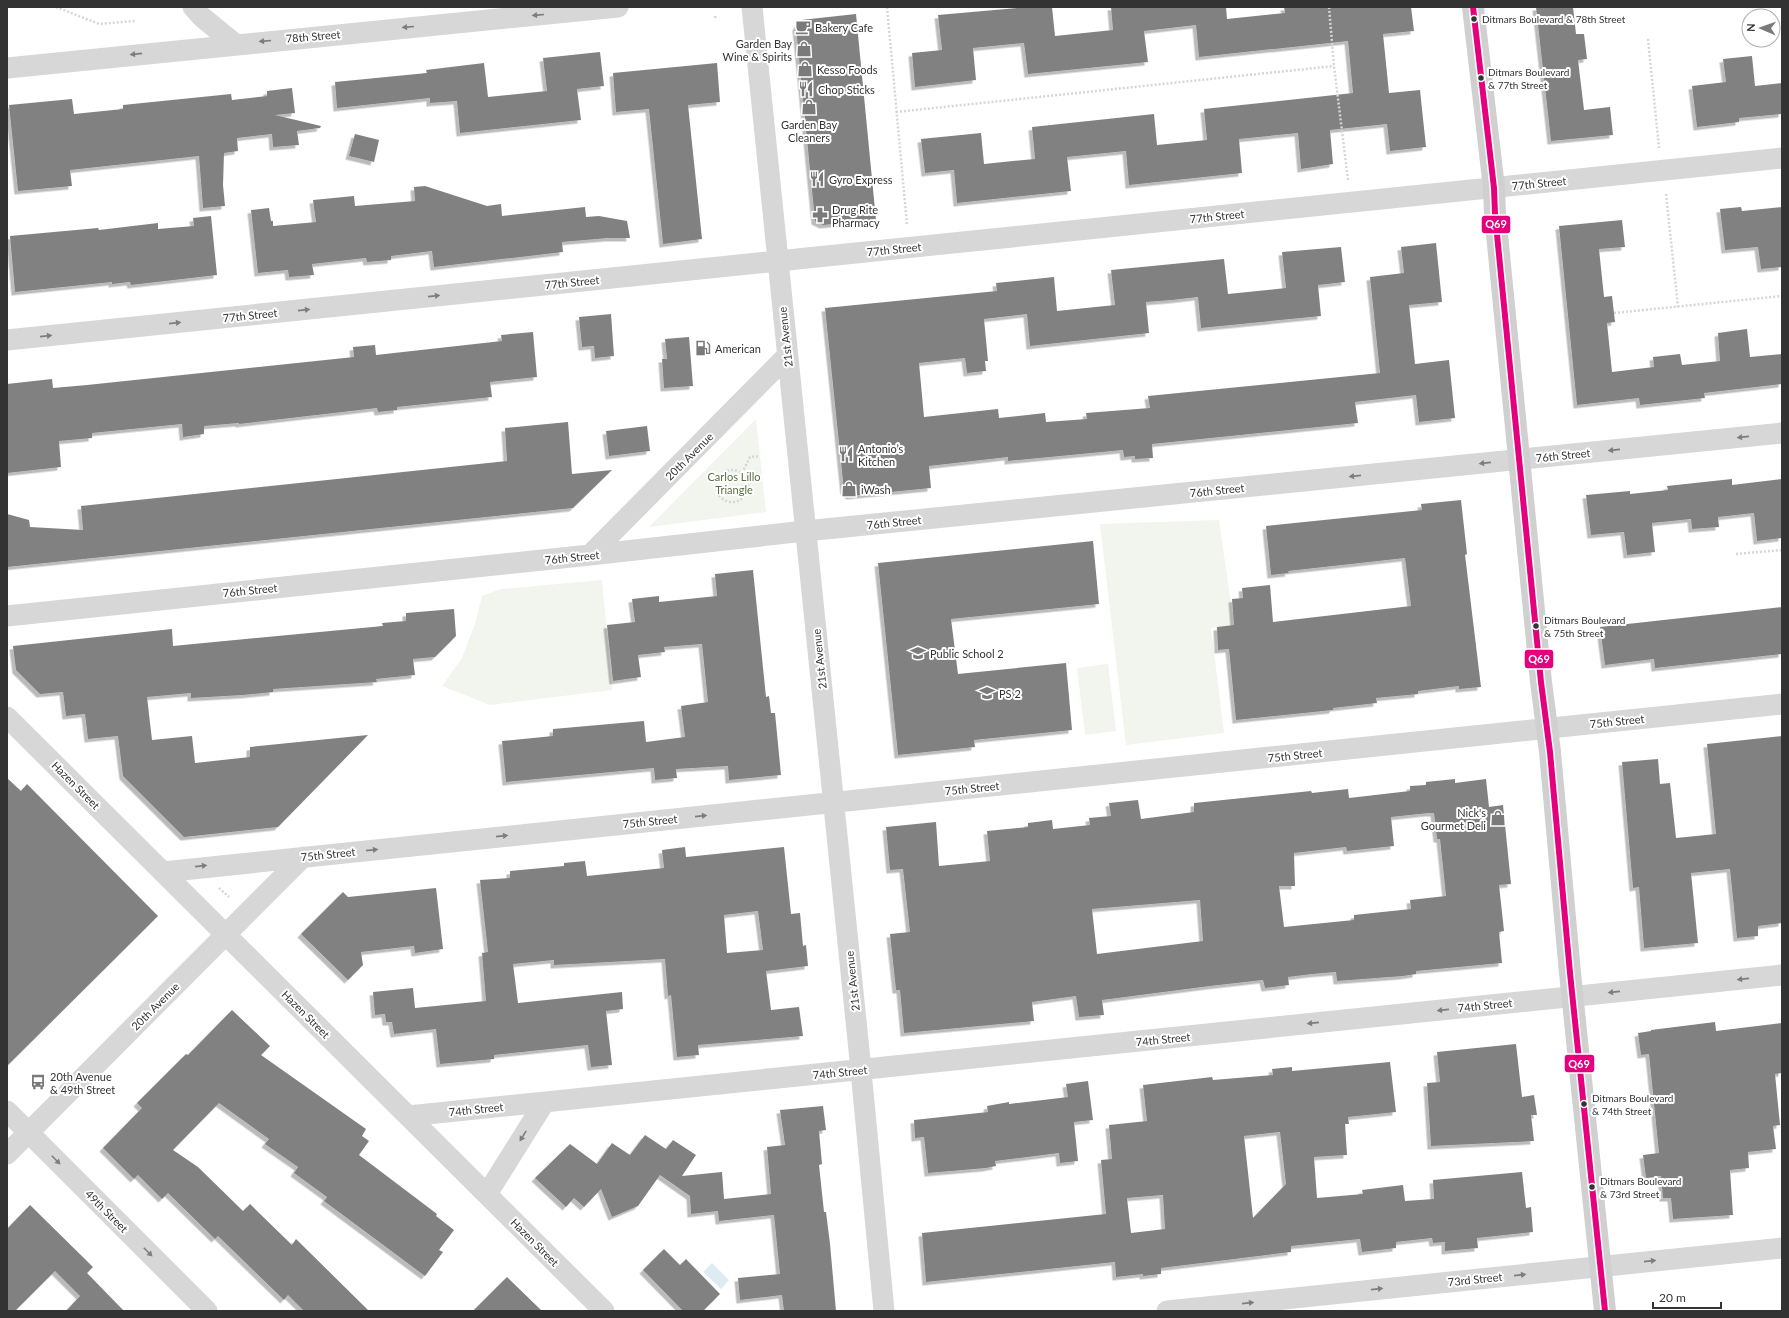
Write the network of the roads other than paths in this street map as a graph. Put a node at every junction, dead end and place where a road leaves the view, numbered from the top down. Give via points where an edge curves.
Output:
1 (193, 7) edge
2 (618, 7) edge
3 (752, 7) edge
4 (1473, 7) edge
5 (235, 44) junction
6 (7, 68) edge
7 (1782, 158) edge
8 (1494, 188) junction
9 (777, 261) junction
10 (7, 340) edge
11 (787, 356) junction
12 (1782, 433) edge
13 (1518, 459) junction
14 (806, 531) junction
15 (590, 555) junction
16 (7, 616) edge
17 (1782, 704) edge
18 (7, 717) edge
19 (1546, 728) junction
20 (834, 802) junction
21 (303, 857) junction
22 (163, 872) junction
23 (226, 935) junction
24 (1782, 975) edge
25 (1573, 997) junction
26 (861, 1070) junction
27 (544, 1103) junction
28 (7, 1111) edge
29 (408, 1116) junction
30 (29, 1133) junction
31 (7, 1154) edge
32 (487, 1194) junction
33 (1782, 1248) edge
34 (1601, 1266) junction
35 (207, 1311) edge
36 (604, 1311) edge
37 (884, 1311) edge
38 (1167, 1311) edge
39 (1605, 1311) edge

1 - 5 street
2 -> 5 street, 78th Street
3 - 9 street, 21st Avenue
4 - 8 street
5 -> 6 street, 78th Street
7 - 8 street, 77th Street
8 - 9 street, 77th Street
8 - 13 street via 1494,214
10 -> 9 street, 77th Street
9 - 11 street, 21st Avenue
11 - 14 street, 21st Avenue
11 - 15 street, 20th Avenue
12 -> 13 street, 76th Street
13 -> 14 street, 76th Street
13 - 19 street
14 - 15 street, 76th Street
14 - 20 street, 21st Avenue
15 - 16 street, 76th Street
17 - 19 street, 75th Street
18 - 22 street, Hazen Street
19 - 20 street, 75th Street
19 - 25 street
21 -> 20 street, 75th Street
20 - 26 street, 21st Avenue
22 -> 21 street, 75th Street
21 - 23 street, 20th Avenue
22 - 23 street, Hazen Street
23 - 29 street, Hazen Street
23 - 30 street, 20th Avenue
24 -> 25 street, 74th Street
25 -> 26 street, 74th Street
25 - 34 street
26 - 27 street, 74th Street
26 - 37 street, 21st Avenue
27 - 29 street, 74th Street
27 -> 32 street
28 - 30 street, 49th Street
29 - 32 street, Hazen Street
30 - 31 street, 20th Avenue
30 -> 35 street, 49th Street
32 - 36 street, Hazen Street
34 -> 33 street, 73rd Street
38 -> 34 street, 73rd Street
34 - 39 street

